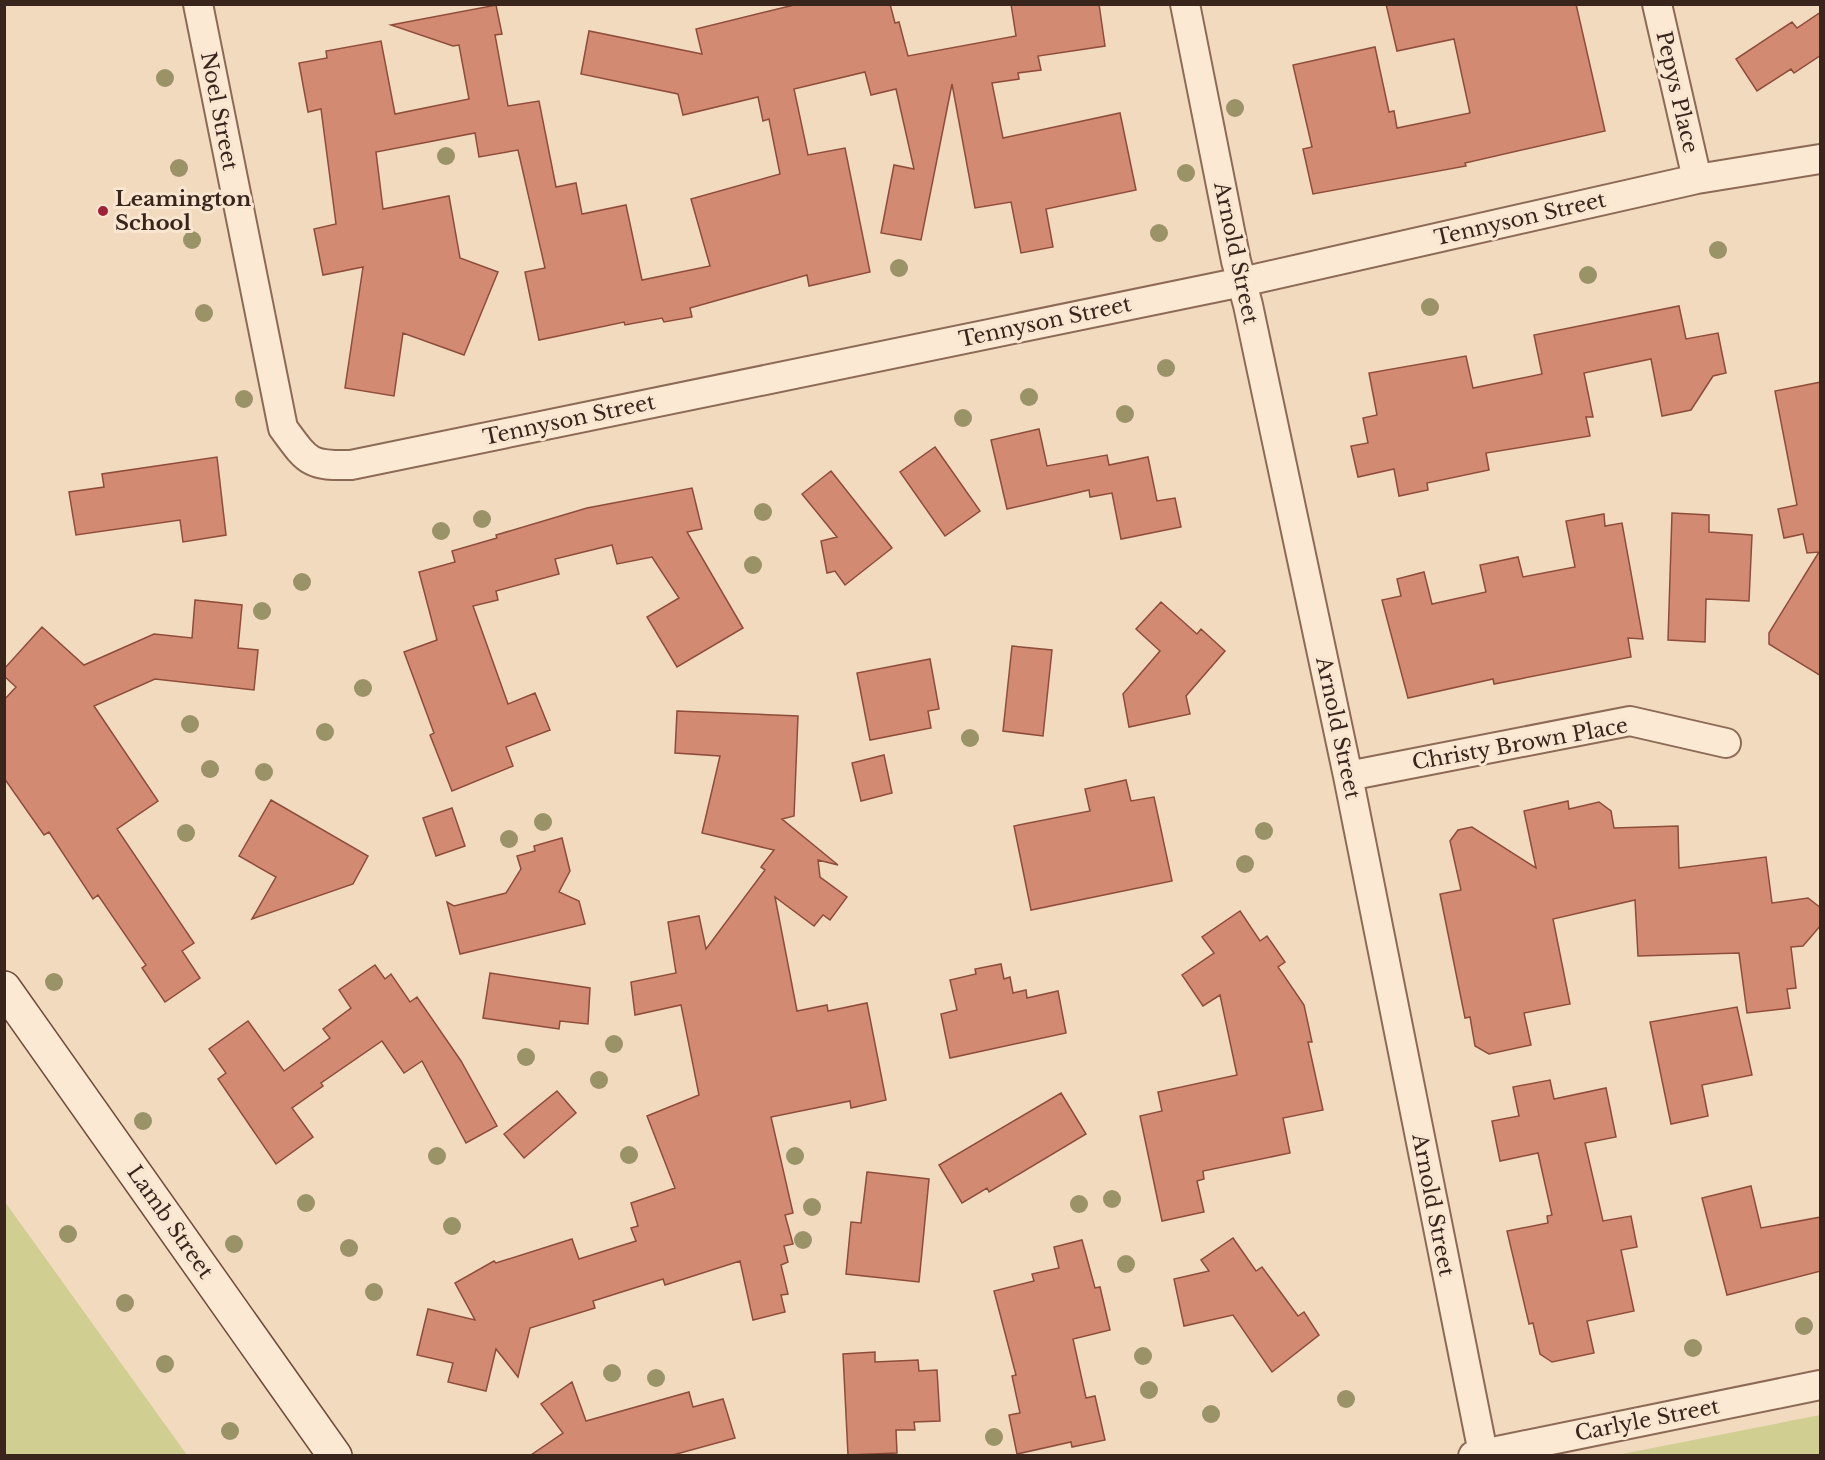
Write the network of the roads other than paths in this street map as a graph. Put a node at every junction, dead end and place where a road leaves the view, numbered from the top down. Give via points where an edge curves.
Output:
1 (198, 4) edge
2 (1185, 4) edge
3 (1657, 4) edge
4 (1821, 159) edge
5 (1697, 179) junction
6 (1242, 282) junction
7 (283, 428) joint
8 (1726, 743) dead end
9 (1348, 776) junction
10 (4, 988) edge
11 (1821, 1385) edge
12 (1478, 1454) edge
13 (334, 1455) edge

1 - 7 street, Noel Street
2 - 6 street, Arnold Street
3 - 5 street, Pepys Place
4 - 5 street, Tennyson Street
5 - 6 street, Tennyson Street
6 - 7 street, Tennyson Street via 351,465 319,465 299,451
6 - 9 street, Arnold Street
8 - 9 street, Christy Brown Place via 1630,721
9 - 12 street, Arnold Street
10 - 13 street, Lamb Street
11 - 12 street, Carlyle Street

